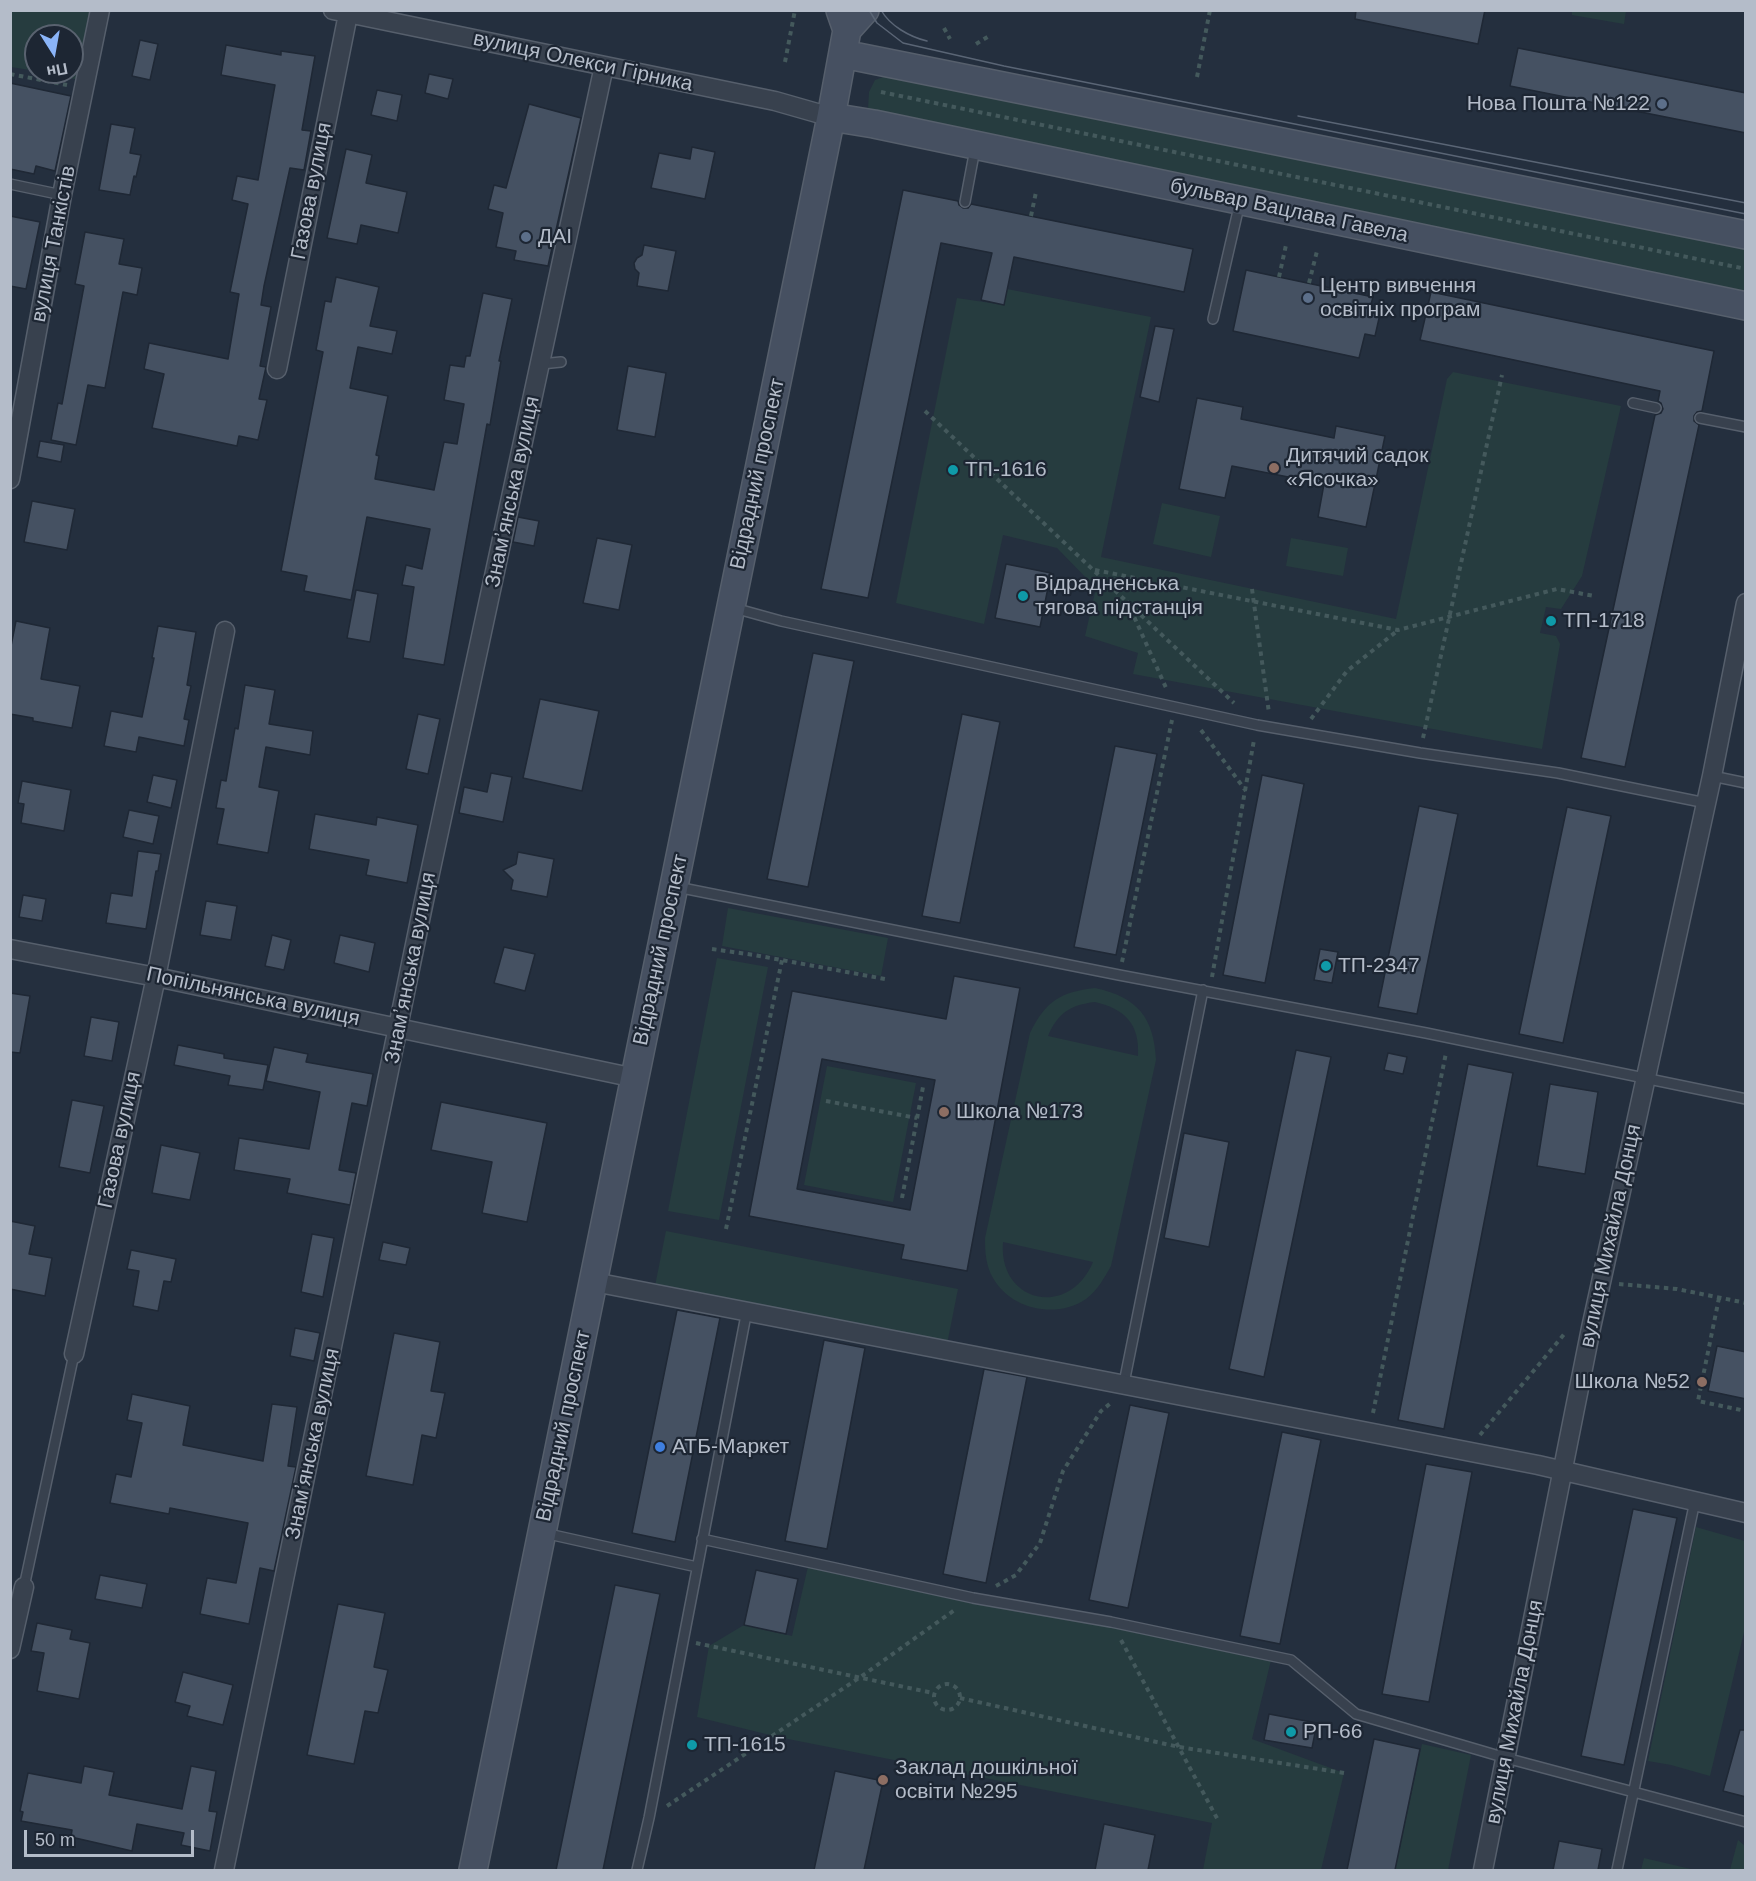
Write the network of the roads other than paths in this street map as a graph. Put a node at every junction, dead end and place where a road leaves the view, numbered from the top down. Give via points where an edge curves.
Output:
1 (100, 10) edge
2 (340, 12) edge
3 (849, 26) edge
4 (604, 66) junction
5 (831, 117) junction
6 (976, 145) junction
7 (10, 184) edge
8 (62, 195) junction
9 (1240, 201) junction
10 (965, 202) dead end
11 (1746, 235) edge
12 (1746, 306) edge
13 (1214, 319) dead end
14 (561, 362) dead end
15 (541, 364) junction
16 (277, 369) dead end
17 (1633, 403) dead end
18 (1656, 408) dead end
19 (1700, 417) dead end
20 (1746, 427) edge
21 (10, 479) edge
22 (1746, 603) edge
23 (731, 607) junction
24 (225, 631) dead end
25 (1712, 776) junction
26 (1746, 783) edge
27 (1706, 803) junction
28 (674, 886) junction
29 (10, 949) edge
30 (156, 977) junction
31 (1206, 991) junction
32 (399, 1027) junction
33 (635, 1078) junction
34 (1645, 1078) junction
35 (1746, 1099) edge
36 (594, 1282) junction
37 (747, 1310) junction
38 (74, 1354) joint
39 (1128, 1384) junction
40 (1562, 1470) junction
41 (1695, 1501) junction
42 (1746, 1513) edge
43 (542, 1533) junction
44 (702, 1539) junction
45 (697, 1567) junction
46 (24, 1587) joint
47 (10, 1649) edge
48 (1506, 1758) junction
49 (1634, 1792) junction
50 (1746, 1822) edge
51 (224, 1870) edge
52 (473, 1870) edge
53 (637, 1870) edge
54 (1483, 1870) edge
55 (1617, 1870) edge

1 - 8 street, вулиця Танкістів
2 - 4 street, вулиця Олекси Гірника
2 - 16 street, Газова вулиця
3 - 5 main road, Відрадний проспект
3 - 11 main road
4 - 5 street, вулиця Олекси Гірника via 776,101
4 - 15 street, Знамʼянська вулиця
5 - 6 main road, бульвар Вацлава Гавела
5 - 23 main road, Відрадний проспект
6 - 9 main road, бульвар Вацлава Гавела
6 - 10 lane
7 - 8 lane
8 - 21 street, вулиця Танкістів
9 - 12 main road, бульвар Вацлава Гавела
9 - 13 lane
14 - 15 lane
15 - 32 street, Знамʼянська вулиця
17 - 18 lane
19 - 20 lane
22 - 25 street, вулиця Михайла Донця
23 - 27 lane via 1257,725 1558,773
23 - 28 main road, Відрадний проспект
24 - 30 street, Газова вулиця
25 - 26 lane
25 - 27 street, вулиця Михайла Донця
27 - 34 street, вулиця Михайла Донця
28 - 31 lane
28 - 33 main road, Відрадний проспект
29 - 30 street, Попільнянська вулиця
30 - 32 street, Попільнянська вулиця
30 - 38 street, Газова вулиця
31 - 34 lane
31 - 39 lane
32 - 33 street, Попільнянська вулиця
32 - 51 street, Знамʼянська вулиця
33 - 36 main road, Відрадний проспект
34 - 35 lane
34 - 40 street, вулиця Михайла Донця
36 - 37 street
36 - 43 main road, Відрадний проспект
37 - 39 street
37 - 44 lane
38 - 46 lane, Газова вулиця
39 - 40 street
40 - 41 street
40 - 48 street, вулиця Михайла Донця
41 - 42 street
41 - 49 lane
43 - 45 lane
43 - 52 main road, Відрадний проспект
44 - 45 lane
44 - 48 lane via 973,1598 1291,1660 1356,1714
45 - 53 lane
46 - 47 street, Газова вулиця
48 - 49 lane
48 - 54 street, вулиця Михайла Донця
49 - 50 lane
49 - 55 lane

